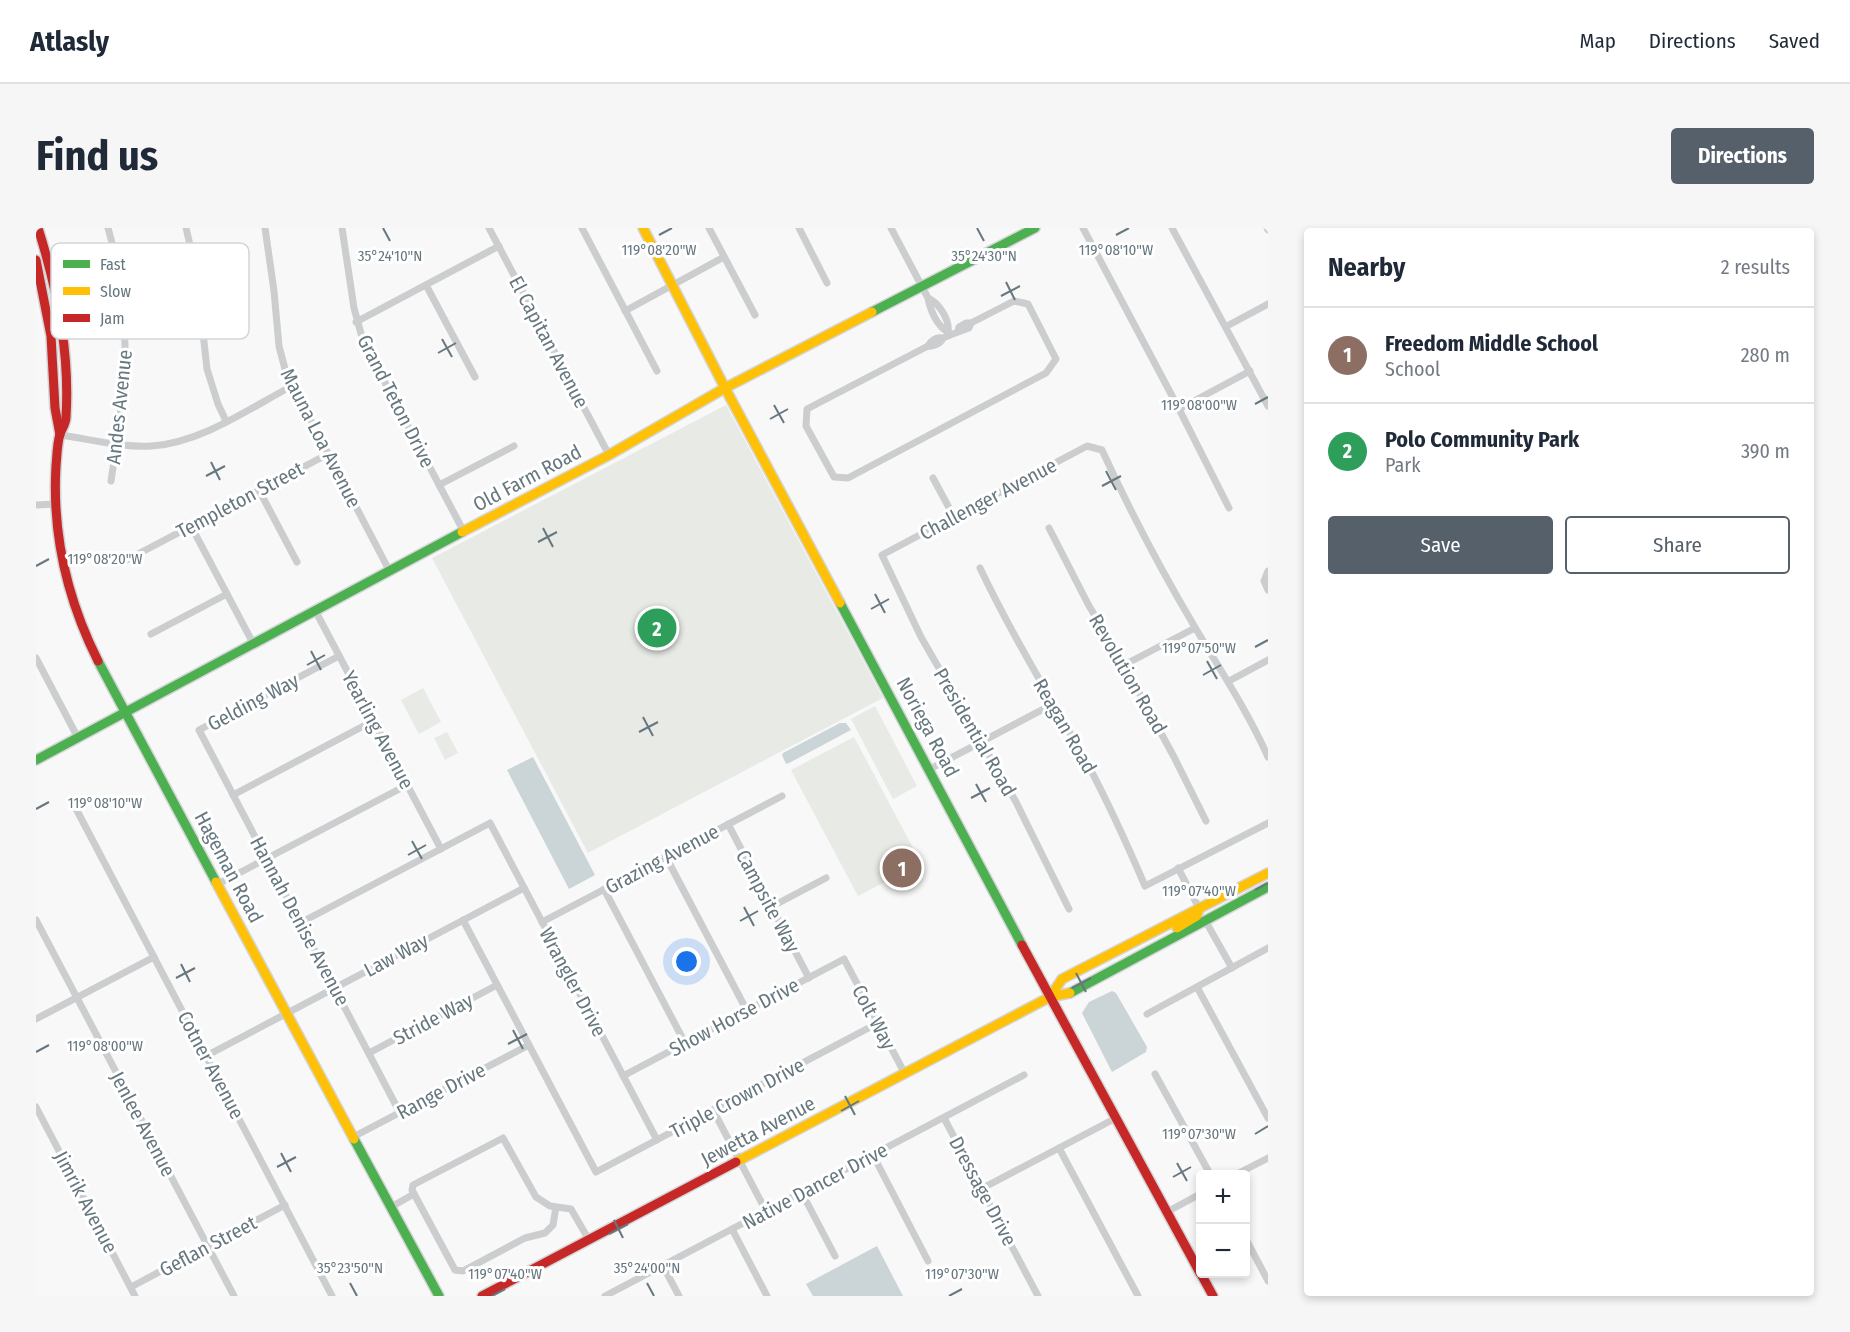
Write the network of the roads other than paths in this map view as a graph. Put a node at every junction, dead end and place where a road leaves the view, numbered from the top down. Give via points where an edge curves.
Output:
1 (38, 228) edge
2 (108, 228) edge
3 (186, 228) edge
4 (265, 228) edge
5 (342, 228) edge
6 (489, 228) edge
7 (582, 228) edge
8 (643, 228) edge
9 (709, 228) edge
10 (799, 228) edge
11 (891, 228) edge
12 (1035, 228) edge
13 (1083, 228) edge
14 (1172, 228) edge
15 (112, 243) edge
16 (190, 243) edge
17 (499, 246) junction
18 (724, 257) junction
19 (36, 260) edge
20 (51, 272) edge
21 (826, 283) dead end
22 (426, 285) junction
23 (674, 286) junction
24 (922, 286) junction
25 (1268, 304) edge
26 (626, 311) junction
27 (755, 315) dead end
28 (356, 321) junction
29 (1227, 326) junction
30 (947, 335) junction
31 (51, 336) edge
32 (51, 339) edge
33 (62, 339) edge
34 (125, 339) edge
35 (204, 339) edge
36 (657, 371) dead end
37 (1250, 371) junction
38 (475, 377) dead end
39 (292, 386) junction
40 (725, 388) junction
41 (1268, 406) edge
42 (1179, 409) junction
43 (226, 421) junction
44 (60, 435) junction
45 (117, 443) junction
46 (514, 446) dead end
47 (328, 454) junction
48 (609, 455) junction
49 (933, 478) dead end
50 (111, 480) dead end
51 (439, 485) junction
52 (259, 490) junction
53 (56, 504) junction
54 (36, 505) edge
55 (1229, 508) dead end
56 (954, 517) junction
57 (191, 526) junction
58 (1048, 528) dead end
59 (464, 532) junction
60 (882, 555) joint
61 (297, 562) dead end
62 (121, 563) dead end
63 (980, 568) dead end
64 (389, 570) junction
65 (1268, 571) edge
66 (1268, 590) edge
67 (227, 594) junction
68 (315, 610) junction
69 (1195, 628) junction
70 (151, 634) dead end
71 (253, 643) junction
72 (339, 657) junction
73 (36, 658) edge
74 (1268, 660) edge
75 (1124, 665) junction
76 (1229, 681) junction
77 (1053, 704) junction
78 (126, 711) junction
79 (373, 721) junction
80 (199, 730) joint
81 (78, 738) junction
82 (981, 742) junction
83 (1268, 757) edge
84 (36, 760) edge
85 (930, 769) junction
86 (407, 785) junction
87 (233, 795) junction
88 (782, 795) dead end
89 (73, 803) dead end
90 (1206, 821) dead end
91 (1268, 823) edge
92 (728, 824) junction
93 (441, 849) junction
94 (666, 857) junction
95 (267, 859) junction
96 (1178, 868) junction
97 (1268, 873) edge
98 (826, 878) dead end
99 (1253, 881) junction
100 (218, 884) junction
101 (1268, 887) edge
102 (524, 888) junction
103 (604, 890) junction
104 (771, 907) junction
105 (1199, 908) junction
106 (1069, 909) dead end
107 (36, 920) edge
108 (463, 920) junction
109 (1205, 920) junction
110 (542, 922) junction
111 (300, 923) junction
112 (1158, 946) junction
113 (1267, 950) edge
114 (154, 957) junction
115 (844, 959) joint
116 (1232, 968) junction
117 (809, 978) junction
118 (497, 985) junction
119 (334, 987) junction
120 (1197, 987) junction
121 (77, 997) junction
122 (1050, 997) junction
123 (747, 1011) junction
124 (286, 1014) junction
125 (1147, 1014) dead end
126 (36, 1019) edge
127 (878, 1023) junction
128 (685, 1043) junction
129 (529, 1045) junction
130 (369, 1053) junction
131 (206, 1056) junction
132 (905, 1074) junction
133 (1155, 1074) dead end
134 (1024, 1075) dead end
135 (623, 1076) junction
136 (36, 1107) edge
137 (713, 1110) junction
138 (400, 1113) junction
139 (944, 1118) junction
140 (1116, 1118) junction
141 (1268, 1118) edge
142 (353, 1137) junction
143 (657, 1140) junction
144 (1059, 1148) junction
145 (873, 1155) junction
146 (1268, 1158) edge
147 (740, 1161) junction
148 (1208, 1170) edge
149 (1245, 1170) edge
150 (981, 1189) junction
151 (802, 1192) junction
152 (414, 1194) junction
153 (1196, 1196) edge
154 (285, 1205) junction
155 (391, 1207) junction
156 (556, 1207) junction
157 (766, 1211) junction
158 (1167, 1212) junction
159 (732, 1229) junction
160 (589, 1240) junction
161 (208, 1246) junction
162 (1250, 1248) edge
163 (835, 1256) dead end
164 (928, 1261) dead end
165 (1196, 1265) edge
166 (663, 1266) junction
167 (1203, 1278) edge
168 (1268, 1281) edge
169 (131, 1287) junction
170 (135, 1296) edge
171 (234, 1296) edge
172 (332, 1296) edge
173 (439, 1296) edge
174 (482, 1296) edge
175 (605, 1296) edge
176 (679, 1296) edge
177 (767, 1296) edge
178 (1038, 1296) edge
179 (1138, 1296) edge
180 (1213, 1296) edge

1 - 20 street, Hageman Road
2 - 15 street, Andes Avenue
3 - 16 street
4 - 39 street, Mauna Loa Avenue via 279,346
5 - 28 street, Grand Teton Drive
6 - 17 street, El Capitan Avenue
7 - 26 street
8 - 23 street, Noriega Road
9 - 18 street
10 - 21 street
11 - 24 street
12 - 24 street, Old Farm Road
13 - 42 street
14 - 29 street
17 - 22 street
17 - 48 street, El Capitan Avenue
18 - 23 street
18 - 27 street
19 - 31 street, Hageman Road
22 - 28 street
22 - 38 street
23 - 26 street
23 - 40 street, Noriega Road
24 - 30 street
24 - 40 street, Old Farm Road
25 - 29 street
26 - 36 street
28 - 51 street, Grand Teton Drive
29 - 37 street
30 - 30 street via 969,328 971,323 1014,301 1028,304 1056,359 1046,373 848,478 834,477 806,426 807,410
32 - 44 street, Hageman Road via 55,421
33 - 44 street, Hageman Road via 66,422
34 - 45 street, Andes Avenue via 125,380
35 - 43 street via 207,369
37 - 41 street
37 - 42 street
39 - 43 street
39 - 47 street, Mauna Loa Avenue
40 - 48 street, Old Farm Road
40 - 85 street, Noriega Road
42 - 55 street
43 - 45 street via 174,443
44 - 45 street
44 - 53 street, Hageman Road
45 - 50 street, Andes Avenue
46 - 51 street
47 - 52 street, Templeton Street
47 - 64 street, Mauna Loa Avenue
48 - 59 street, Old Farm Road
49 - 56 street
51 - 59 street, Grand Teton Drive
52 - 57 street, Templeton Street
52 - 61 street
53 - 54 street
53 - 78 street, Hageman Road via 61,552 74,603
56 - 60 street, Challenger Avenue
56 - 69 street, Challenger Avenue via 1087,446 1102,450
57 - 62 street, Templeton Street
57 - 67 street
58 - 75 street, Revolution Road
59 - 64 street, Old Farm Road
60 - 82 street, Presidential Road via 921,637
63 - 77 street, Reagan Road
64 - 68 street, Old Farm Road
65 - 66 street via 1264,581
67 - 70 street
67 - 71 street
68 - 71 street, Old Farm Road
68 - 72 street, Yearling Avenue
69 - 75 street
69 - 76 street
71 - 78 street, Old Farm Road
72 - 79 street, Yearling Avenue
72 - 80 street, Gelding Way
73 - 81 street
74 - 76 street
75 - 90 street, Revolution Road
76 - 83 street
77 - 82 street
77 - 96 street, Reagan Road via 1102,793 1145,886
78 - 81 street, Old Farm Road
78 - 100 street, Hageman Road
79 - 86 street, Yearling Avenue
79 - 87 street
80 - 87 street, Hannah Denise Avenue
81 - 84 street, Old Farm Road
82 - 85 street
82 - 106 street, Presidential Road via 1032,832
85 - 122 street, Noriega Road
86 - 93 street, Yearling Avenue
86 - 95 street
87 - 95 street, Hannah Denise Avenue
88 - 92 street, Grazing Avenue
89 - 114 street, Cotner Avenue
91 - 96 street
92 - 94 street, Grazing Avenue
92 - 104 street, Campsite Way
93 - 102 street, Wrangler Drive via 490,823
93 - 111 street
94 - 103 street, Grazing Avenue
94 - 123 street
95 - 100 street
95 - 111 street, Hannah Denise Avenue
96 - 105 street
97 - 99 street, Jewetta Avenue
98 - 104 street
99 - 105 street, Jewetta Avenue
99 - 109 street via 1245,893 1213,910
100 - 124 street, Hageman Road
101 - 109 street, Jewetta Avenue
102 - 108 street, Law Way
102 - 110 street, Wrangler Drive
103 - 110 street, Grazing Avenue
103 - 128 street
104 - 117 street, Campsite Way
105 - 112 street via 1197,916 1168,933
105 - 122 street, Jewetta Avenue via 1062,979
107 - 121 street, Jenlee Avenue
108 - 118 street
108 - 119 street, Law Way
109 - 112 street, Jewetta Avenue
109 - 116 street
110 - 135 street, Wrangler Drive
111 - 119 street, Hannah Denise Avenue
112 - 122 street, Jewetta Avenue via 1070,993
113 - 116 street
114 - 121 street
114 - 131 street, Cotner Avenue
115 - 117 street, Show Horse Drive
115 - 127 street, Colt Way
116 - 120 street
117 - 123 street, Show Horse Drive
118 - 129 street
118 - 130 street, Stride Way
119 - 124 street, Law Way
119 - 130 street, Hannah Denise Avenue
120 - 125 street
120 - 141 street
121 - 126 street
121 - 161 street, Jenlee Avenue
122 - 132 street, Jewetta Avenue
122 - 140 street, Noriega Road
123 - 128 street, Show Horse Drive
124 - 131 street, Law Way
124 - 142 street, Hageman Road
127 - 132 street, Colt Way
127 - 137 street, Triple Crown Drive
128 - 135 street, Show Horse Drive
129 - 138 street, Range Drive
129 - 143 street, Triple Crown Drive via 596,1172
130 - 138 street, Hannah Denise Avenue
131 - 154 street, Cotner Avenue
132 - 147 street, Jewetta Avenue
133 - 148 street
134 - 139 street, Native Dancer Drive
135 - 143 street, Wrangler Drive
136 - 169 street, Jimrik Avenue
137 - 143 street, Triple Crown Drive
137 - 147 street
138 - 142 street, Range Drive
139 - 145 street, Native Dancer Drive
139 - 150 street, Dressage Drive
140 - 144 street
140 - 158 street, Noriega Road
142 - 155 street, Hageman Road
144 - 150 street
144 - 179 street
145 - 151 street, Native Dancer Drive
145 - 164 street
146 - 149 street
147 - 157 street
147 - 160 street, Jewetta Avenue
150 - 178 street, Dressage Drive
151 - 157 street, Native Dancer Drive
151 - 163 street
152 - 155 street
152 - 156 street via 413,1185 503,1138 531,1192 543,1203
152 - 156 street via 459,1271 525,1238 545,1233 553,1224
153 - 158 street
154 - 161 street, Geflan Street
154 - 172 street, Cotner Avenue
155 - 173 street, Hageman Road
156 - 160 street via 571,1209
157 - 159 street, Native Dancer Drive
158 - 165 street, Noriega Road
159 - 166 street, Native Dancer Drive
159 - 177 street
160 - 174 street, Jewetta Avenue
161 - 169 street, Geflan Street
161 - 171 street, Jenlee Avenue
162 - 168 street
166 - 175 street, Native Dancer Drive
166 - 176 street
167 - 180 street, Noriega Road
169 - 170 street, Jimrik Avenue

